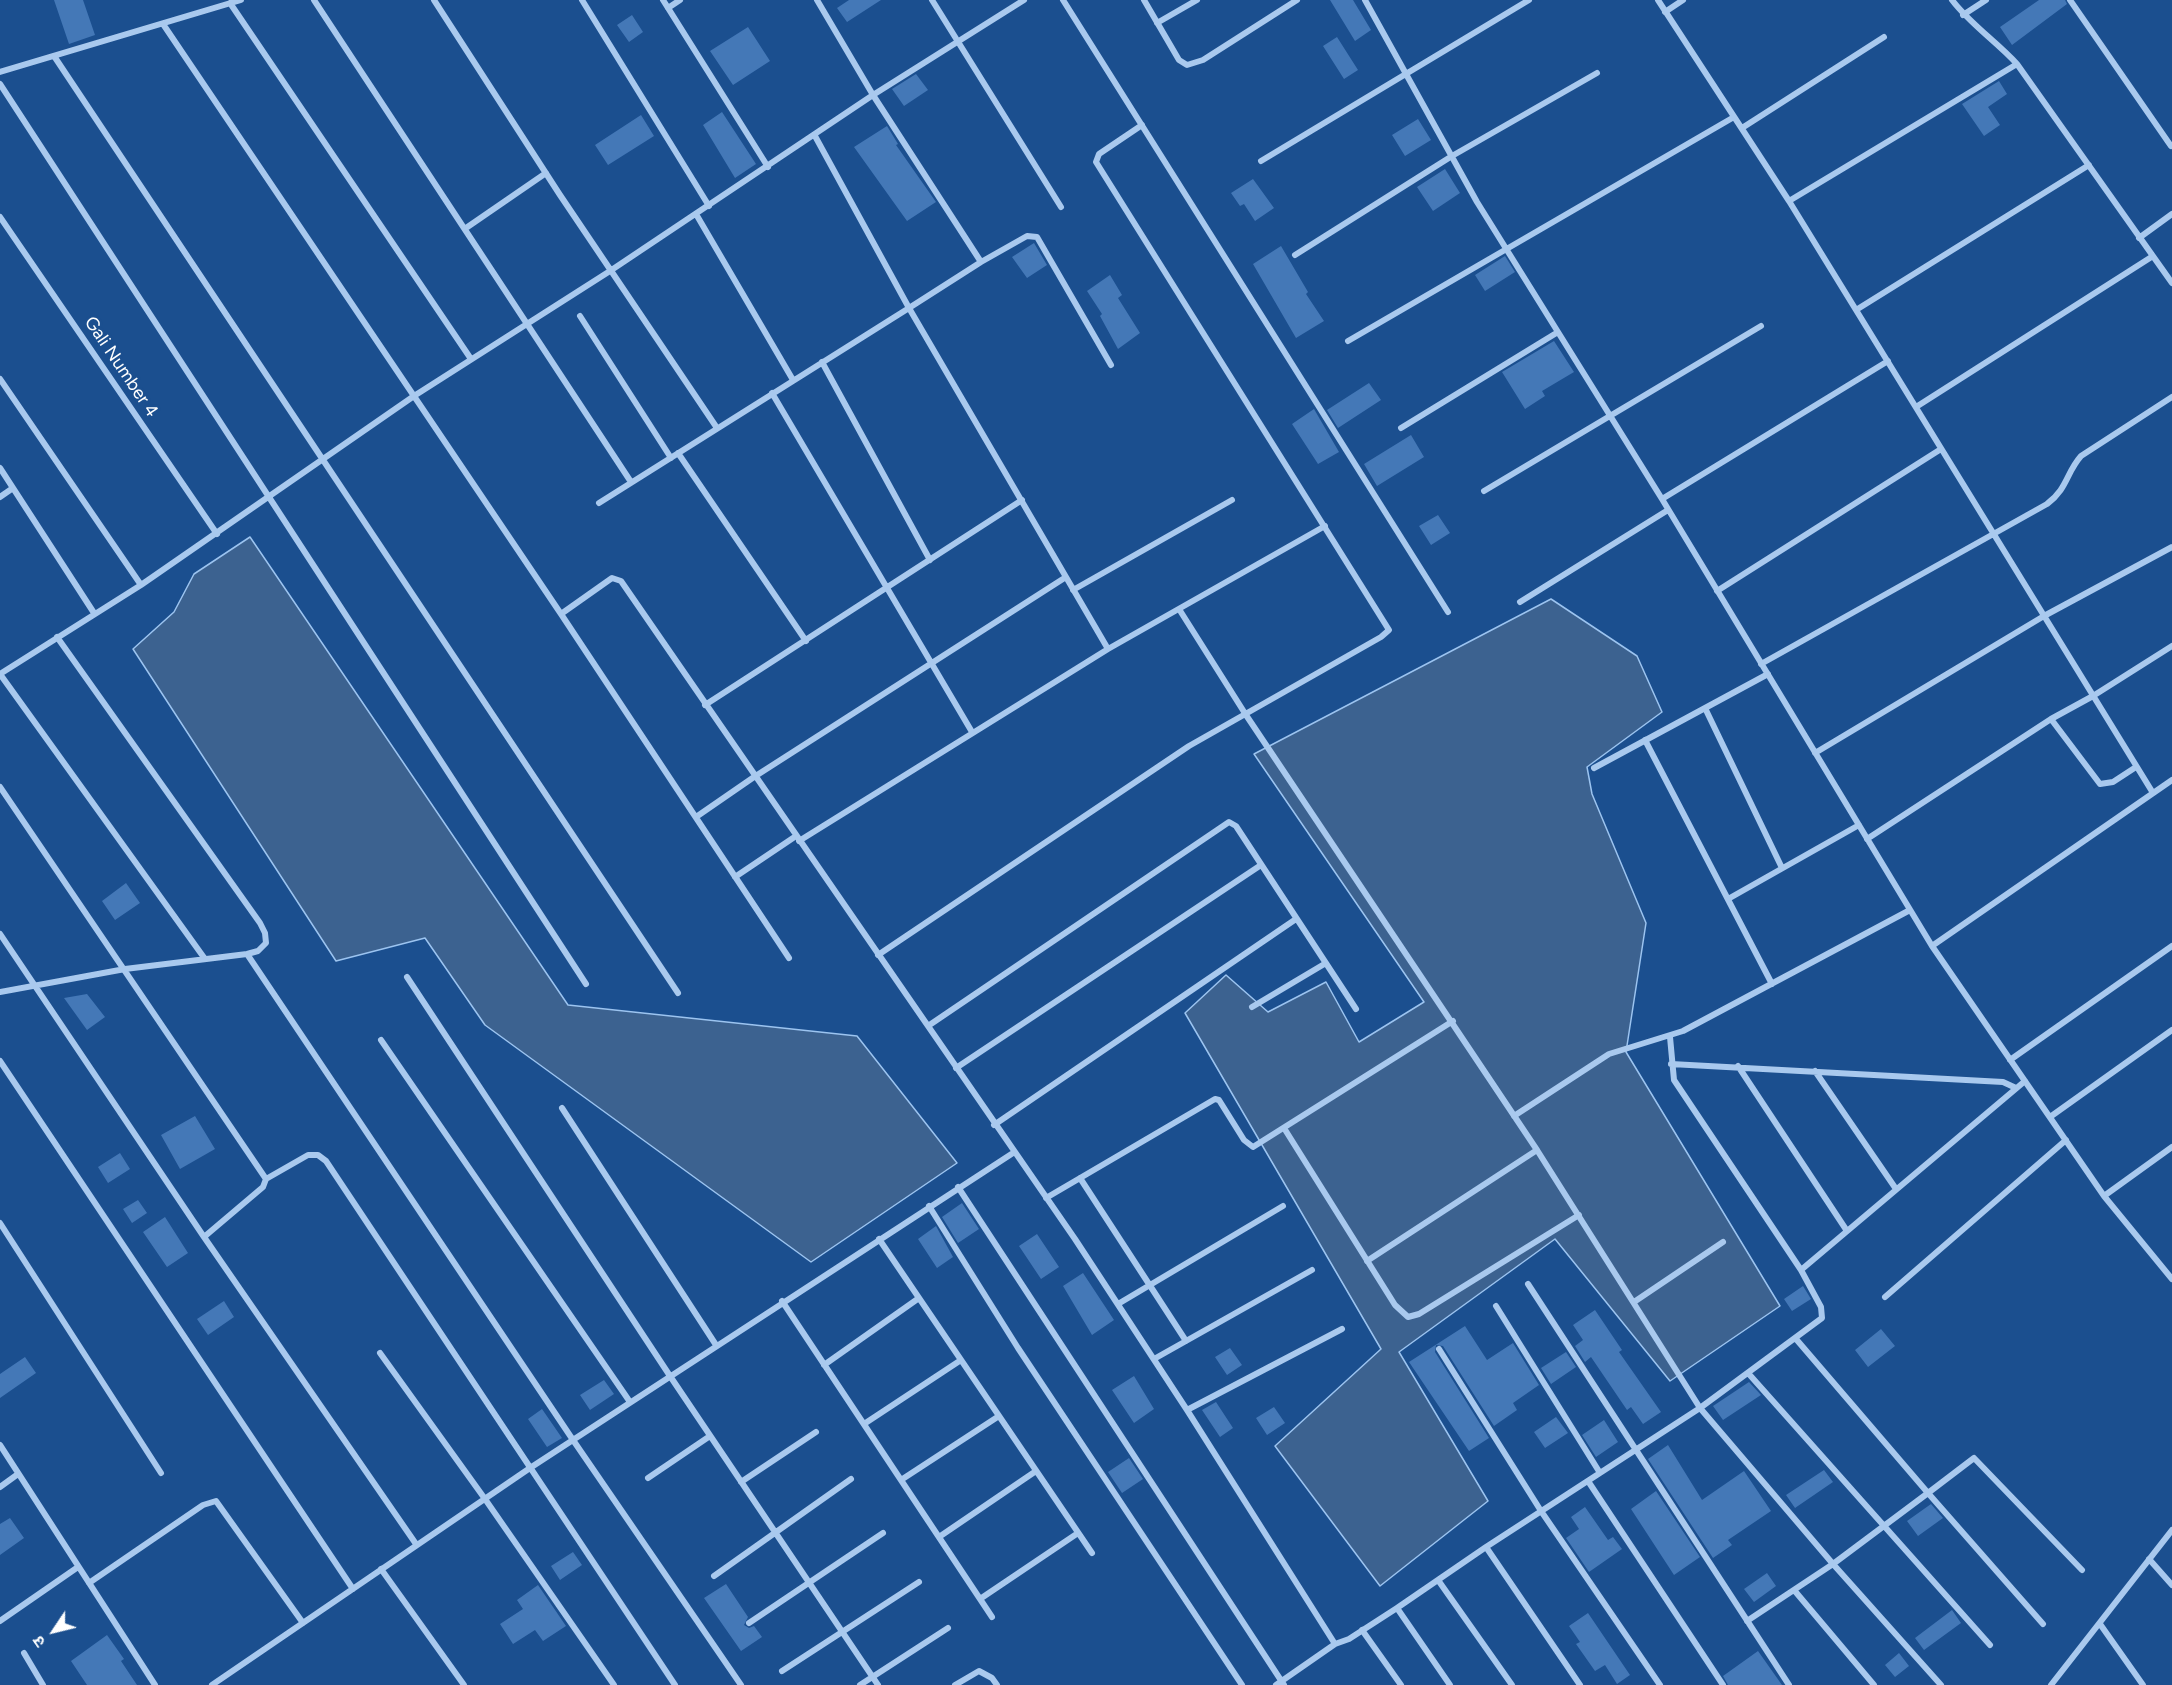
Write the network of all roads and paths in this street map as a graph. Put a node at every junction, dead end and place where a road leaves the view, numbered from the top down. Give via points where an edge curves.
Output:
1 (241, 0) edge
2 (314, 0) edge
3 (434, 0) edge
4 (582, 0) edge
5 (663, 0) edge
6 (680, 0) edge
7 (817, 0) edge
8 (932, 0) edge
9 (1024, 0) edge
10 (1063, 0) edge
11 (1144, 0) edge
12 (1197, 0) edge
13 (1297, 0) edge
14 (1365, 0) edge
15 (1528, 0) edge
16 (1658, 0) edge
17 (1683, 0) edge
18 (1952, 0) edge
19 (1986, 0) edge
20 (2070, 0) edge
21 (221, 3) edge
22 (230, 3) junction
23 (668, 8) junction
24 (1665, 12) junction
25 (1963, 15) junction
26 (1157, 23) junction
27 (163, 24) junction
28 (1884, 37) dead end
29 (958, 42) junction
30 (54, 56) junction
31 (2017, 64) junction
32 (0, 72) edge
33 (1597, 73) dead end
34 (1406, 74) junction
35 (0, 84) edge
36 (873, 95) junction
37 (1734, 117) junction
38 (1142, 125) junction
39 (1742, 128) junction
40 (815, 136) junction
41 (2171, 146) edge
42 (1452, 156) junction
43 (1261, 161) dead end
44 (2089, 165) junction
45 (768, 167) junction
46 (546, 173) junction
47 (1789, 201) junction
48 (709, 206) junction
49 (1061, 207) dead end
50 (696, 214) junction
51 (2172, 214) edge
52 (0, 217) edge
53 (466, 228) junction
54 (2139, 238) junction
55 (1506, 248) junction
56 (1295, 255) dead end
57 (2153, 256) junction
58 (981, 262) junction
59 (610, 271) junction
60 (2169, 274) edge
61 (2172, 283) edge
62 (909, 308) junction
63 (1856, 310) junction
64 (580, 316) dead end
65 (528, 323) junction
66 (1761, 326) dead end
67 (1558, 332) junction
68 (1348, 341) dead end
69 (471, 359) junction
70 (1888, 361) junction
71 (822, 362) junction
72 (1111, 365) dead end
73 (0, 379) edge
74 (793, 380) junction
75 (772, 393) junction
76 (414, 396) junction
77 (2172, 397) edge
78 (1916, 407) junction
79 (1610, 415) junction
80 (717, 428) junction
81 (1401, 428) dead end
82 (1941, 449) junction
83 (678, 453) junction
84 (322, 458) junction
85 (672, 458) junction
86 (0, 468) edge
87 (632, 482) junction
88 (13, 488) junction
89 (1484, 491) dead end
90 (268, 495) junction
91 (0, 497) edge
92 (1662, 499) junction
93 (1022, 500) junction
94 (1232, 500) dead end
95 (599, 503) dead end
96 (1668, 510) junction
97 (1325, 526) junction
98 (1993, 532) junction
99 (217, 534) junction
100 (2172, 547) edge
101 (930, 560) junction
102 (1066, 577) junction
103 (141, 585) junction
104 (888, 588) junction
105 (1073, 590) junction
106 (1717, 591) junction
107 (1520, 602) dead end
108 (1179, 609) junction
109 (1448, 612) dead end
110 (94, 613) junction
111 (561, 614) junction
112 (2043, 616) junction
113 (57, 637) junction
114 (806, 641) junction
115 (2172, 646) edge
116 (1108, 649) junction
117 (932, 662) junction
118 (1761, 664) junction
119 (0, 674) edge
120 (1768, 674) junction
121 (2093, 696) junction
122 (705, 705) junction
123 (1705, 708) junction
124 (1246, 715) junction
125 (2051, 719) junction
126 (972, 732) junction
127 (1645, 740) junction
128 (1815, 753) junction
129 (2136, 767) junction
130 (1594, 768) dead end
131 (754, 777) junction
132 (2172, 780) edge
133 (0, 787) edge
134 (2153, 793) junction
135 (696, 817) junction
136 (1859, 825) junction
137 (798, 838) junction
138 (1868, 839) junction
139 (1261, 865) junction
140 (1782, 868) junction
141 (735, 877) junction
142 (1728, 899) junction
143 (1910, 910) junction
144 (1296, 919) junction
145 (0, 934) edge
146 (1932, 946) junction
147 (2172, 946) edge
148 (247, 954) junction
149 (878, 955) junction
150 (789, 958) dead end
151 (205, 959) junction
152 (1326, 963) junction
153 (125, 969) junction
154 (407, 977) dead end
155 (586, 984) dead end
156 (1772, 984) junction
157 (36, 985) junction
158 (0, 992) edge
159 (678, 993) dead end
160 (1252, 1007) dead end
161 (1356, 1009) dead end
162 (1453, 1021) junction
163 (928, 1026) junction
164 (2172, 1030) edge
165 (1670, 1037) junction
166 (381, 1040) dead end
167 (2010, 1059) junction
168 (0, 1061) edge
169 (1671, 1064) junction
170 (1738, 1066) junction
171 (956, 1068) junction
172 (1815, 1071) junction
173 (2025, 1081) junction
174 (2016, 1088) junction
175 (562, 1107) dead end
176 (1514, 1116) junction
177 (2050, 1117) junction
178 (994, 1125) junction
179 (1284, 1128) junction
180 (2066, 1140) junction
181 (2172, 1147) edge
182 (1536, 1150) junction
183 (1013, 1153) junction
184 (1080, 1178) junction
185 (266, 1179) junction
186 (958, 1187) junction
187 (1896, 1189) junction
188 (2104, 1196) junction
189 (1046, 1198) junction
190 (929, 1206) junction
191 (1283, 1206) dead end
192 (1579, 1215) junction
193 (0, 1223) edge
194 (1847, 1231) junction
195 (204, 1237) junction
196 (879, 1239) junction
197 (1723, 1242) dead end
198 (1367, 1261) junction
199 (1312, 1270) dead end
200 (1801, 1270) junction
201 (2172, 1279) edge
202 (1151, 1284) junction
203 (1528, 1284) dead end
204 (1885, 1297) dead end
205 (919, 1298) junction
206 (782, 1301) junction
207 (1634, 1302) junction
208 (1118, 1304) junction
209 (1496, 1306) dead end
210 (1342, 1329) dead end
211 (1796, 1339) junction
212 (1186, 1341) junction
213 (716, 1345) junction
214 (1439, 1349) dead end
215 (380, 1353) dead end
216 (1154, 1359) junction
217 (961, 1360) junction
218 (824, 1365) junction
219 (1748, 1373) junction
220 (670, 1376) junction
221 (630, 1402) junction
222 (1700, 1408) junction
223 (1187, 1410) junction
224 (999, 1416) junction
225 (864, 1424) junction
226 (816, 1432) dead end
227 (710, 1436) junction
228 (573, 1440) junction
229 (0, 1445) edge
230 (1634, 1451) junction
231 (531, 1468) junction
232 (1036, 1471) junction
233 (161, 1473) dead end
234 (1600, 1473) junction
235 (18, 1474) junction
236 (648, 1478) dead end
237 (851, 1479) dead end
238 (901, 1480) junction
239 (1588, 1481) junction
240 (741, 1482) junction
241 (0, 1487) edge
242 (1928, 1493) junction
243 (485, 1498) junction
244 (1541, 1511) junction
245 (1884, 1526) junction
246 (2172, 1530) edge
247 (776, 1532) junction
248 (883, 1533) dead end
249 (1078, 1533) junction
250 (939, 1537) junction
251 (416, 1544) junction
252 (1486, 1547) junction
253 (1092, 1553) dead end
254 (2149, 1559) junction
255 (1833, 1564) junction
256 (78, 1567) junction
257 (381, 1569) junction
258 (2082, 1570) dead end
259 (714, 1576) dead end
260 (1438, 1580) junction
261 (809, 1582) junction
262 (919, 1582) dead end
263 (89, 1583) junction
264 (2172, 1585) edge
265 (353, 1589) junction
266 (1794, 1590) junction
267 (980, 1599) junction
268 (1397, 1608) junction
269 (992, 1617) dead end
270 (0, 1621) edge
271 (1747, 1621) junction
272 (303, 1623) junction
273 (749, 1623) dead end
274 (2043, 1624) dead end
275 (2100, 1624) junction
276 (948, 1628) dead end
277 (1362, 1630) junction
278 (843, 1632) junction
279 (1335, 1644) junction
280 (1990, 1645) dead end
281 (24, 1653) dead end
282 (782, 1671) dead end
283 (873, 1677) junction
284 (1281, 1684) edge
285 (43, 1685) edge
286 (155, 1685) edge
287 (212, 1685) edge
288 (465, 1685) edge
289 (614, 1685) edge
290 (675, 1685) edge
291 (741, 1685) edge
292 (860, 1685) edge
293 (878, 1685) edge
294 (955, 1685) edge
295 (997, 1685) edge
296 (1242, 1685) edge
297 (1401, 1685) edge
298 (1450, 1685) edge
299 (1512, 1685) edge
300 (1580, 1685) edge
301 (1660, 1685) edge
302 (1723, 1685) edge
303 (1789, 1685) edge
304 (1874, 1685) edge
305 (1941, 1685) edge
306 (2052, 1685) edge
307 (2143, 1685) edge

1 - 22 street
2 - 53 street
3 - 46 street
4 - 48 street
5 - 23 street
6 - 23 street
7 - 36 street
8 - 29 street
9 - 29 street
10 - 38 street
11 - 26 street
12 - 26 street
13 - 26 street via 1194,64 1179,60
14 - 34 street
15 - 34 street
16 - 24 street
17 - 24 street
18 - 25 street
19 - 25 street
20 - 41 street
21 - 22 street
21 - 27 street
22 - 69 street
23 - 45 street
24 - 37 street
25 - 31 street
27 - 30 street
27 - 76 street
28 - 39 street
29 - 36 street
29 - 49 street
30 - 32 street
30 - 84 street
31 - 44 street
31 - 47 street
33 - 42 street
34 - 42 street
34 - 43 street
35 - 90 street
36 - 40 street
36 - 58 street
37 - 39 street
37 - 55 street
38 - 97 street via 1099,154 1096,162
38 - 109 street
39 - 47 street
40 - 45 street
40 - 62 street
42 - 55 street
42 - 56 street
44 - 54 street
44 - 63 street
45 - 48 street
46 - 53 street
46 - 59 street
47 - 63 street
48 - 50 street
50 - 59 street
50 - 74 street
51 - 54 street
52 - 99 street, Gali Number 4
53 - 65 street
54 - 57 street
55 - 67 street
55 - 68 street
57 - 60 street
57 - 78 street
58 - 62 street
58 - 72 street via 1027,236 1037,237
59 - 65 street
59 - 80 street
60 - 61 street
62 - 71 street
62 - 93 street
63 - 70 street
64 - 85 street
65 - 69 street
65 - 87 street
66 - 79 street
67 - 79 street
67 - 81 street
69 - 76 street
70 - 78 street
70 - 92 street
71 - 74 street
71 - 101 street
73 - 103 street
74 - 75 street
75 - 80 street
75 - 104 street
76 - 84 street
76 - 111 street
77 - 98 street via 2081,456 2057,496
78 - 82 street
79 - 89 street
79 - 92 street
80 - 83 street
82 - 98 street
82 - 106 street
83 - 85 street
83 - 114 street
84 - 90 street
84 - 159 street
85 - 87 street
86 - 88 street
87 - 95 street
88 - 91 street
88 - 110 street
90 - 99 street
90 - 155 street
92 - 96 street
93 - 101 street
93 - 102 street
94 - 105 street
96 - 106 street
96 - 107 street
97 - 108 street
97 - 124 street via 1389,630
98 - 112 street
98 - 118 street
99 - 103 street
100 - 112 street
101 - 104 street
102 - 105 street
102 - 117 street
103 - 110 street
104 - 114 street
104 - 117 street
105 - 116 street
106 - 118 street
108 - 116 street
108 - 124 street
110 - 113 street
111 - 122 street via 617,578
111 - 135 street
112 - 121 street
112 - 128 street
113 - 119 street
113 - 148 street via 266,933 266,943
114 - 122 street
115 - 121 street
116 - 126 street
117 - 126 street
117 - 131 street
118 - 120 street
119 - 151 street
120 - 123 street
120 - 128 street
121 - 125 street
121 - 129 street
122 - 131 street
123 - 127 street
123 - 140 street
124 - 149 street via 1189,746
124 - 162 street
125 - 129 street via 2100,784 2113,782
125 - 138 street
126 - 137 street
127 - 130 street
127 - 142 street
128 - 136 street
129 - 134 street
131 - 135 street
131 - 137 street
132 - 134 street
133 - 153 street
134 - 146 street
135 - 141 street
136 - 138 street
136 - 140 street
137 - 141 street
137 - 149 street
138 - 143 street
139 - 144 street
139 - 163 street via 1236,826 1224,824
139 - 171 street
140 - 142 street
141 - 150 street
142 - 156 street
143 - 146 street
143 - 156 street
144 - 152 street
144 - 178 street
145 - 157 street
146 - 167 street
147 - 167 street
148 - 151 street
148 - 228 street
149 - 163 street
151 - 153 street
152 - 160 street
152 - 161 street
153 - 157 street
153 - 185 street
154 - 220 street
156 - 165 street
157 - 158 street
157 - 195 street
162 - 176 street
162 - 179 street
163 - 171 street
164 - 177 street
165 - 169 street
165 - 176 street via 1609,1054
166 - 221 street
167 - 173 street
168 - 265 street
169 - 170 street
169 - 200 street via 1674,1080
170 - 172 street
170 - 194 street
171 - 178 street
172 - 174 street via 2003,1082
172 - 187 street
173 - 174 street
173 - 177 street
174 - 187 street
175 - 213 street
176 - 182 street
177 - 180 street
178 - 183 street
179 - 184 street via 1253,1147 1215,1099
179 - 198 street
180 - 188 street
180 - 204 street
181 - 188 street
182 - 192 street
182 - 198 street
183 - 186 street
183 - 189 street
184 - 189 street
184 - 202 street
185 - 195 street via 263,1187
185 - 231 street via 308,1155 318,1155 326,1161
186 - 190 street
186 - 284 street
187 - 194 street
188 - 201 street
189 - 208 street
190 - 196 street
190 - 296 street via 1018,1348
191 - 202 street
192 - 198 street via 1419,1314 1408,1317 1395,1305
192 - 207 street
193 - 233 street
194 - 200 street
195 - 251 street
196 - 205 street
196 - 206 street
197 - 207 street
199 - 212 street
200 - 211 street via 1823,1314 1819,1322
202 - 208 street
202 - 212 street
203 - 230 street
205 - 217 street
205 - 218 street
206 - 213 street
206 - 218 street
207 - 222 street
208 - 216 street
209 - 234 street
210 - 223 street
211 - 219 street
211 - 242 street
212 - 216 street
213 - 220 street
214 - 244 street
215 - 243 street
216 - 223 street
217 - 224 street
217 - 225 street
218 - 225 street
219 - 222 street
219 - 245 street
220 - 221 street
220 - 227 street
221 - 228 street
222 - 230 street
222 - 255 street
223 - 279 street
224 - 232 street
224 - 238 street
225 - 238 street
226 - 240 street
227 - 236 street
227 - 240 street
228 - 231 street
228 - 291 street
229 - 235 street
230 - 234 street
230 - 271 street
231 - 243 street
231 - 290 street
232 - 249 street
232 - 250 street
234 - 239 street
235 - 241 street
235 - 256 street
237 - 247 street
238 - 250 street
239 - 244 street
239 - 302 street
240 - 247 street
242 - 245 street
242 - 258 street via 1974,1458
242 - 274 street
243 - 251 street
243 - 289 street
244 - 252 street
244 - 301 street
245 - 255 street
245 - 280 street
246 - 254 street
247 - 259 street
247 - 261 street
248 - 261 street
249 - 253 street
249 - 267 street
250 - 267 street
251 - 257 street
252 - 260 street
252 - 300 street
254 - 264 street
254 - 275 street
255 - 266 street
255 - 305 street
256 - 263 street
256 - 270 street
257 - 265 street
257 - 288 street
260 - 268 street
260 - 299 street
261 - 273 street
261 - 278 street
262 - 278 street
263 - 272 street via 203,1505 216,1501
263 - 286 street
265 - 272 street
266 - 271 street
266 - 304 street
267 - 269 street
268 - 277 street
268 - 298 street
271 - 303 street
272 - 287 street
275 - 306 street
275 - 307 street
276 - 283 street
277 - 279 street
277 - 297 street
278 - 282 street
278 - 283 street
279 - 284 street
281 - 285 street
283 - 292 street
283 - 293 street
294 - 295 street via 979,1671

